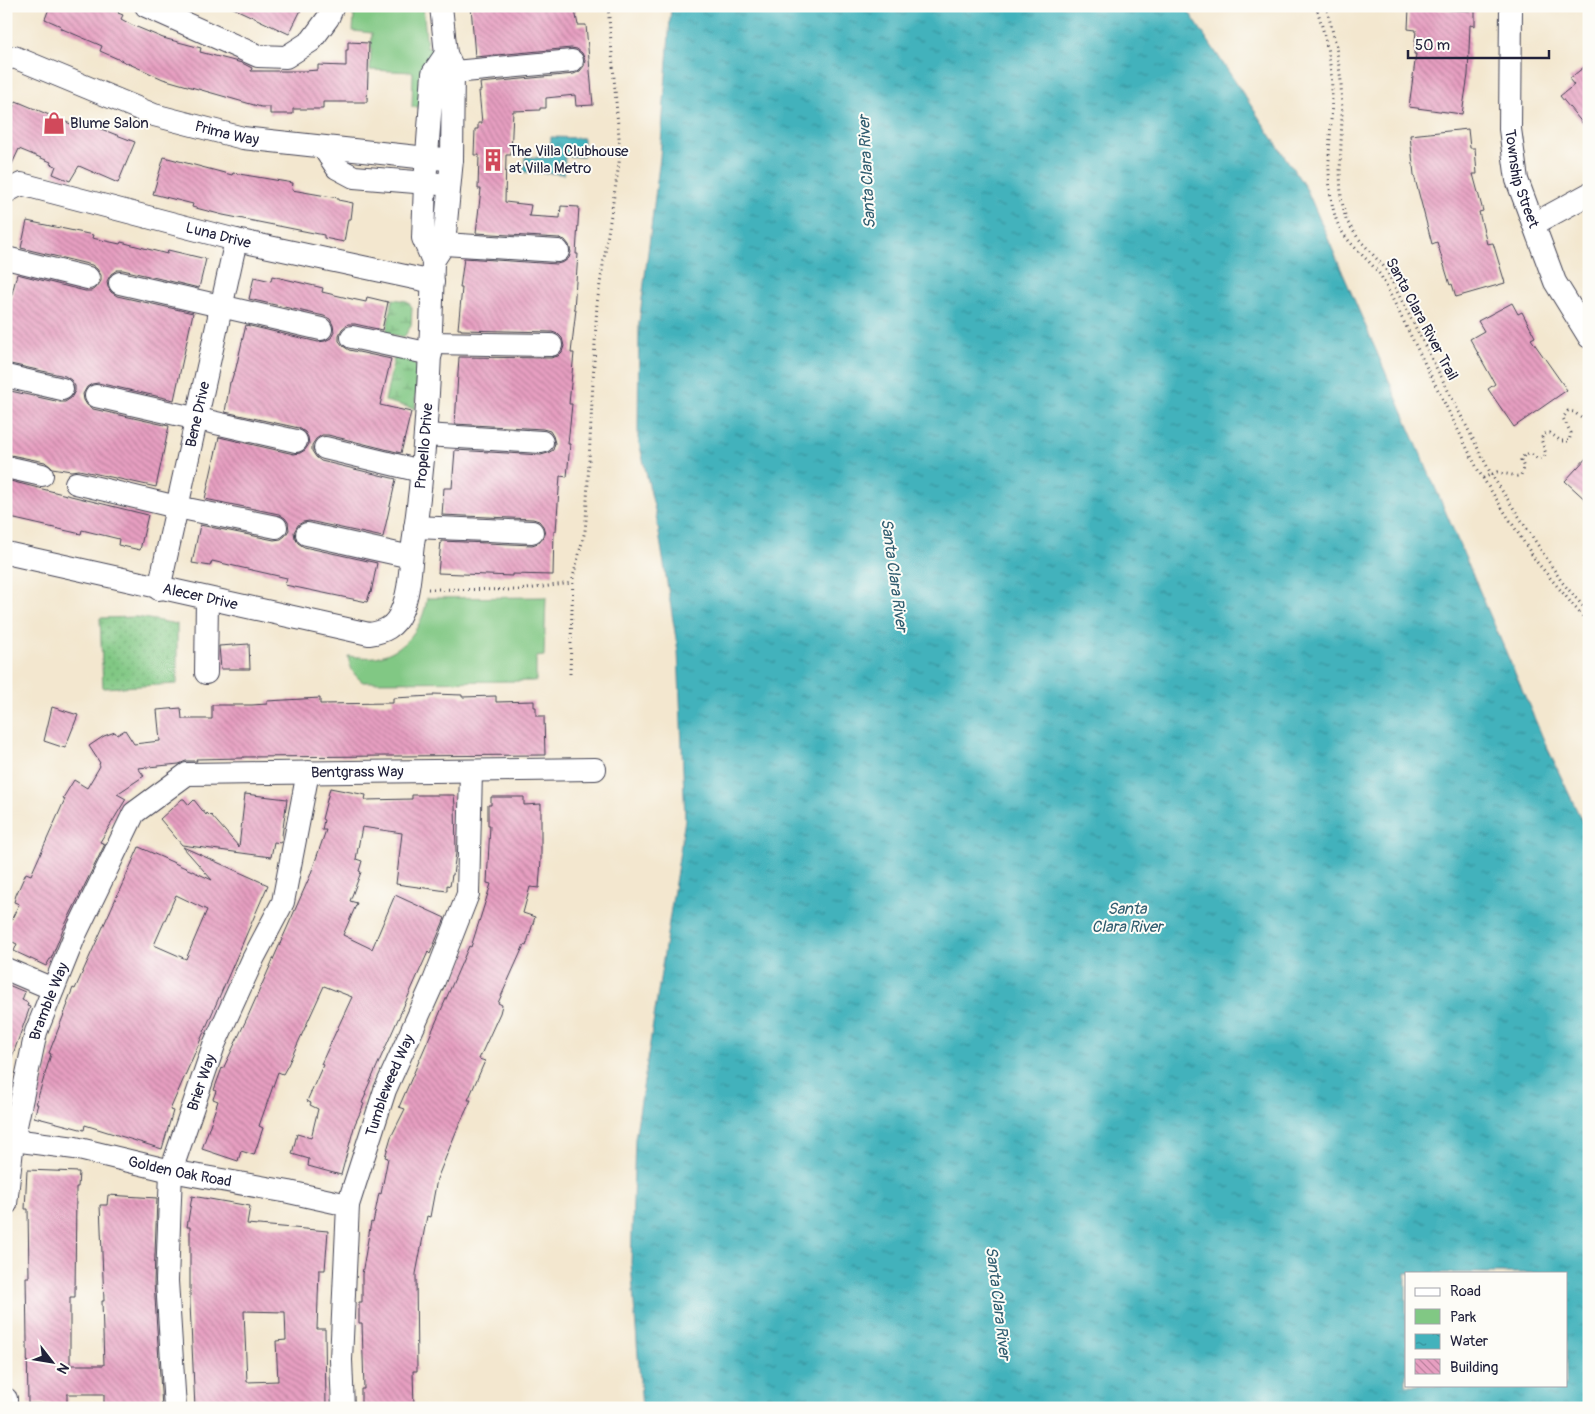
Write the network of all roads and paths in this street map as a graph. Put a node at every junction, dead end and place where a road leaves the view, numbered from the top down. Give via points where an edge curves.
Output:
1 (146, 6) edge
2 (333, 6) edge
3 (441, 6) edge
4 (608, 6) edge
5 (1316, 6) edge
6 (1326, 6) edge
7 (1510, 6) edge
8 (9, 53) edge
9 (572, 61) dead end
10 (450, 63) junction
11 (323, 147) junction
12 (427, 158) junction
13 (452, 159) junction
14 (425, 183) junction
15 (450, 184) junction
16 (7, 191) edge
17 (1589, 194) edge
18 (1534, 224) junction
19 (236, 240) junction
20 (558, 251) dead end
21 (6, 258) edge
22 (436, 262) junction
23 (88, 278) dead end
24 (120, 283) dead end
25 (221, 306) junction
26 (321, 329) dead end
27 (352, 337) dead end
28 (1589, 337) edge
29 (551, 345) dead end
30 (431, 348) junction
31 (6, 376) edge
32 (62, 389) dead end
33 (96, 396) dead end
34 (196, 419) junction
35 (1589, 424) edge
36 (425, 435) junction
37 (296, 442) dead end
38 (542, 442) dead end
39 (325, 448) dead end
40 (6, 467) edge
41 (421, 471) junction
42 (1491, 474) junction
43 (42, 475) dead end
44 (1483, 478) junction
45 (76, 483) dead end
46 (177, 507) junction
47 (276, 527) dead end
48 (415, 527) junction
49 (532, 532) dead end
50 (307, 534) dead end
51 (6, 553) edge
52 (411, 557) junction
53 (572, 583) junction
54 (160, 588) junction
55 (407, 588) junction
56 (207, 599) junction
57 (1589, 613) edge
58 (1589, 624) edge
59 (393, 626) joint
60 (206, 674) dead end
61 (570, 674) dead end
62 (595, 769) dead end
63 (471, 771) junction
64 (308, 772) junction
65 (134, 813) joint
66 (6, 970) edge
67 (53, 989) junction
68 (13, 1140) junction
69 (171, 1171) junction
70 (6, 1204) edge
71 (348, 1205) junction
72 (6, 1399) edge
73 (6, 1408) edge
74 (175, 1408) edge
75 (343, 1408) edge

1 - 2 street via 258,56 286,57 311,41
3 - 10 street, Propello Drive
4 - 53 path via 620,149 597,303 585,531
5 - 44 path via 1331,73 1329,172 1336,219 1345,236 1381,276
6 - 42 path, Santa Clara River Trail via 1336,45 1340,81 1341,197 1346,220 1385,268
7 - 18 street, Township Street via 1510,129 1517,180
8 - 11 street, Prima Way via 154,115 243,138
9 - 10 street
10 - 12 street, Propello Drive via 432,73
10 - 13 street, Propello Drive
11 - 12 street, Prima Way
11 - 14 street via 337,168 354,177
12 - 13 street, Prima Way
12 - 14 street, Propello Drive
13 - 15 street, Propello Drive
14 - 15 street
14 - 22 street, Propello Drive via 423,238
15 - 22 street, Propello Drive
16 - 19 street, Luna Drive via 21,184
17 - 18 street
18 - 28 street, Township Street via 1555,282
19 - 22 street, Luna Drive
19 - 25 street, Bene Drive
20 - 22 street, Luna Drive
21 - 23 street
22 - 30 street, Propello Drive
24 - 25 street
25 - 26 street
25 - 34 street, Bene Drive
27 - 30 street
29 - 30 street
30 - 36 street, Propello Drive
31 - 32 street
33 - 34 street
34 - 37 street
34 - 46 street, Bene Drive
35 - 42 path via 1568,411 1563,418 1571,433 1569,441 1563,442 1547,433 1541,439 1546,451 1544,457 1538,459 1525,454 1521,460 1524,468 1521,475
36 - 38 street
36 - 41 street, Propello Drive
39 - 41 street
40 - 43 street
41 - 48 street, Propello Drive
42 - 44 path
42 - 57 path, Santa Clara River Trail via 1562,582
44 - 58 path via 1536,561
45 - 46 street
46 - 47 street
46 - 54 street, Bene Drive
48 - 49 street
48 - 52 street, Propello Drive
50 - 52 street
51 - 54 street, Alecer Drive
52 - 55 street, Propello Drive
53 - 55 path via 519,590
53 - 61 path
54 - 56 street, Alecer Drive
55 - 59 street, Propello Drive via 401,613
56 - 59 street, Alecer Drive via 369,634
56 - 60 street
62 - 63 street, Bentgrass Way
63 - 64 street, Bentgrass Way
63 - 71 street, Tumbleweed Way via 468,894 434,981 385,1090
64 - 65 street, Bentgrass Way via 187,774
64 - 69 street, Brier Way via 284,902 252,959 214,1045
65 - 67 street, Bramble Way via 75,935
66 - 67 street
67 - 68 street, Bramble Way via 36,1032
68 - 69 street, Golden Oak Road via 75,1148
68 - 70 street, Bramble Way
69 - 71 street, Golden Oak Road
69 - 74 street, Brier Way via 167,1281
71 - 75 street, Tumbleweed Way via 341,1360
72 - 73 street

